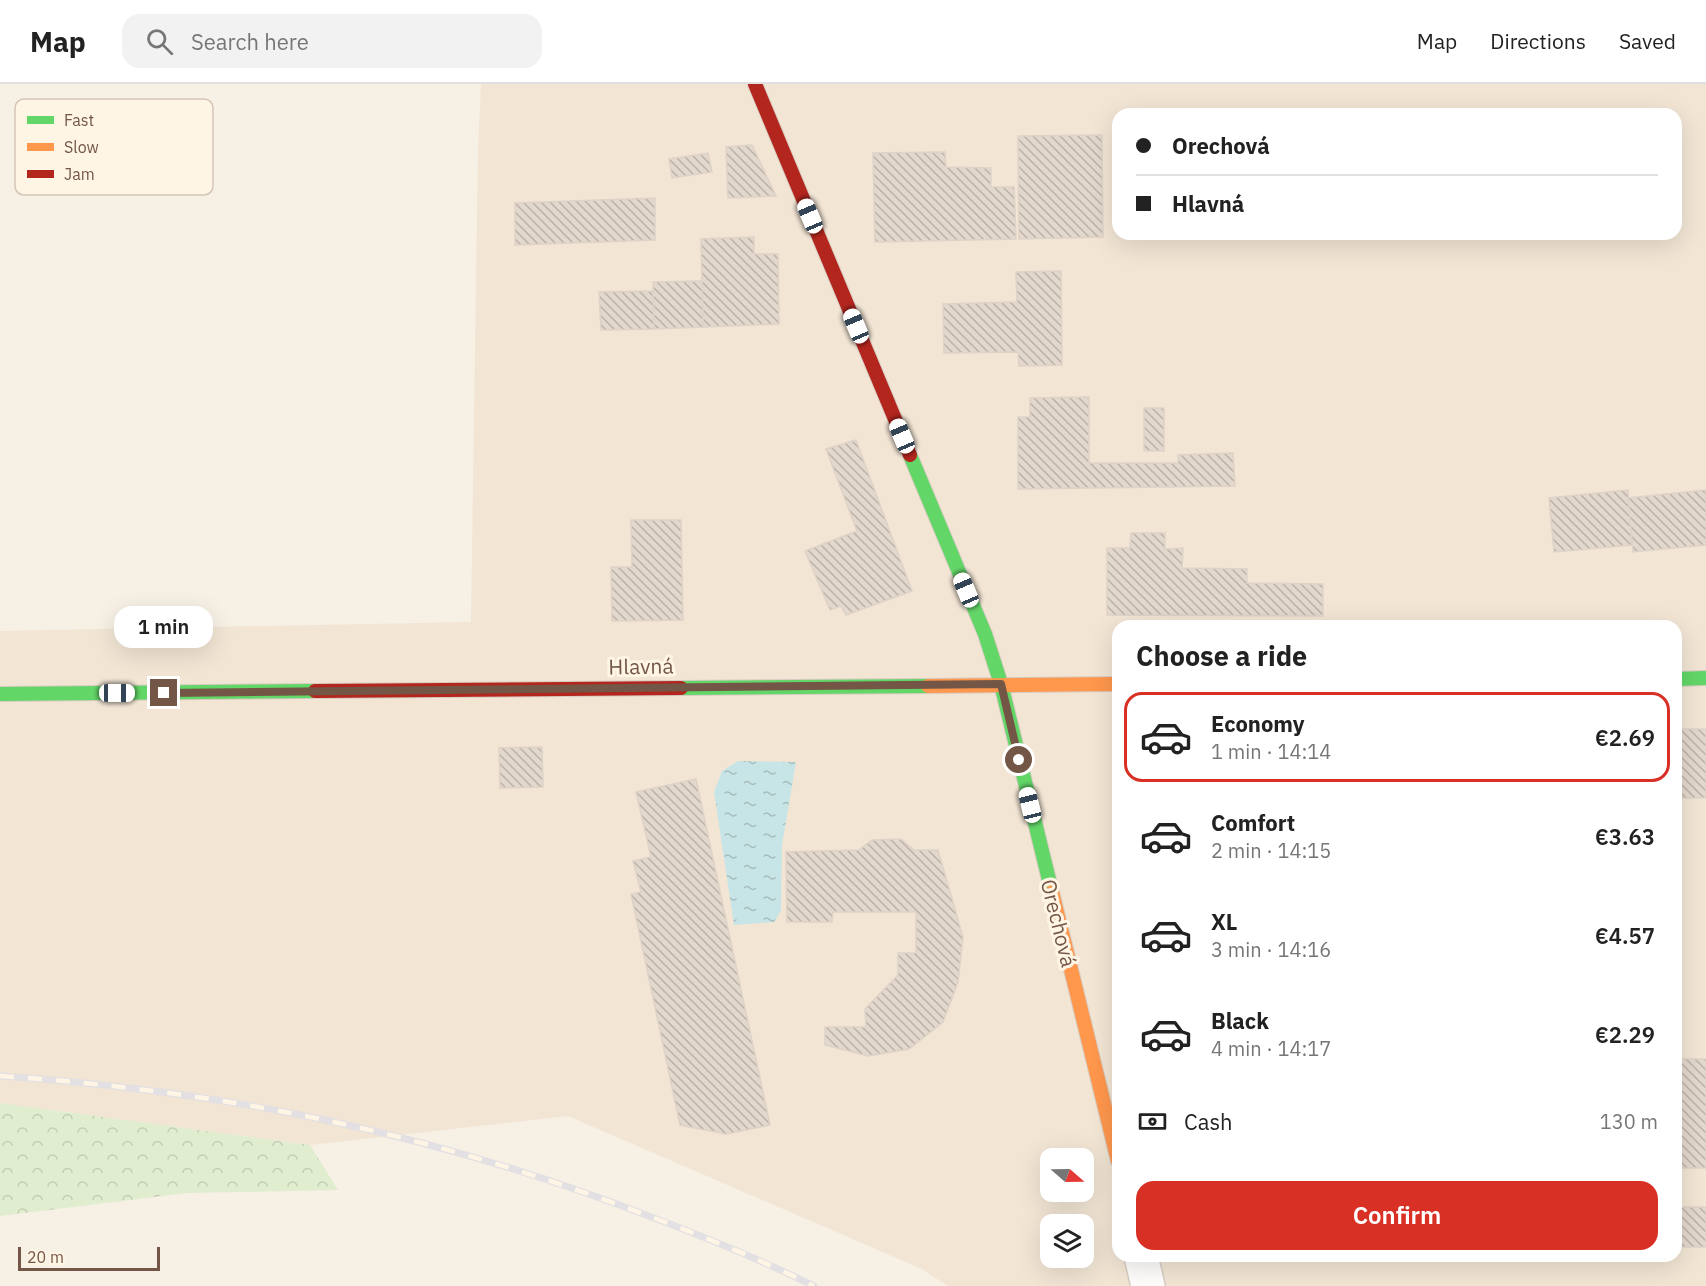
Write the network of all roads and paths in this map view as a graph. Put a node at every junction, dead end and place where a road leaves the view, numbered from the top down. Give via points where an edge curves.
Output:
1 (755, 84) edge
2 (1706, 678) edge
3 (1682, 679) edge
4 (1001, 684) junction
5 (1112, 684) edge
6 (0, 693) edge
7 (1112, 1137) edge
8 (1142, 1262) edge
9 (1148, 1286) edge

1 - 4 street, Orechová via 980,623
2 - 3 street
4 - 5 street, Hlavná
4 - 6 street, Hlavná
4 - 7 street, Orechová
8 - 9 street

